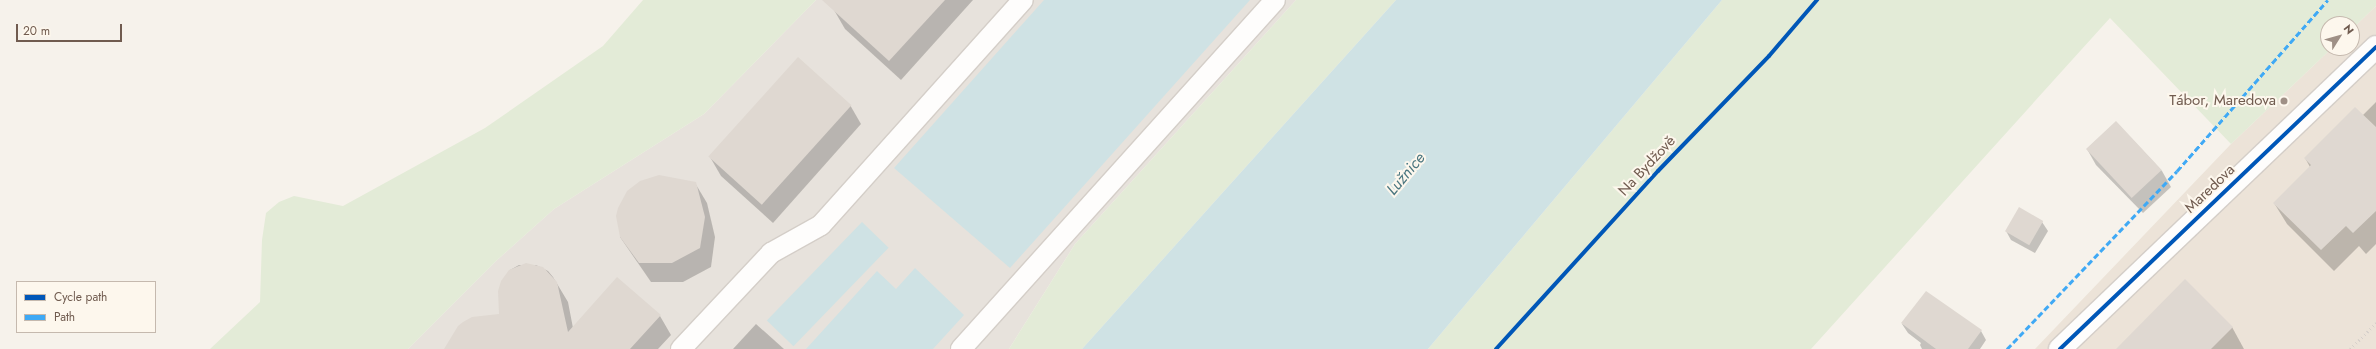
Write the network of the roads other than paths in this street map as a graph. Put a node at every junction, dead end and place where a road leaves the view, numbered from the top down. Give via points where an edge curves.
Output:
1 (1023, 0) edge
2 (1275, 0) edge
3 (2376, 47) edge
4 (681, 349) edge
5 (961, 349) edge
6 (2060, 349) edge

1 - 4 lane via 821,225 771,253
2 - 5 lane
3 - 6 street, Maredova

